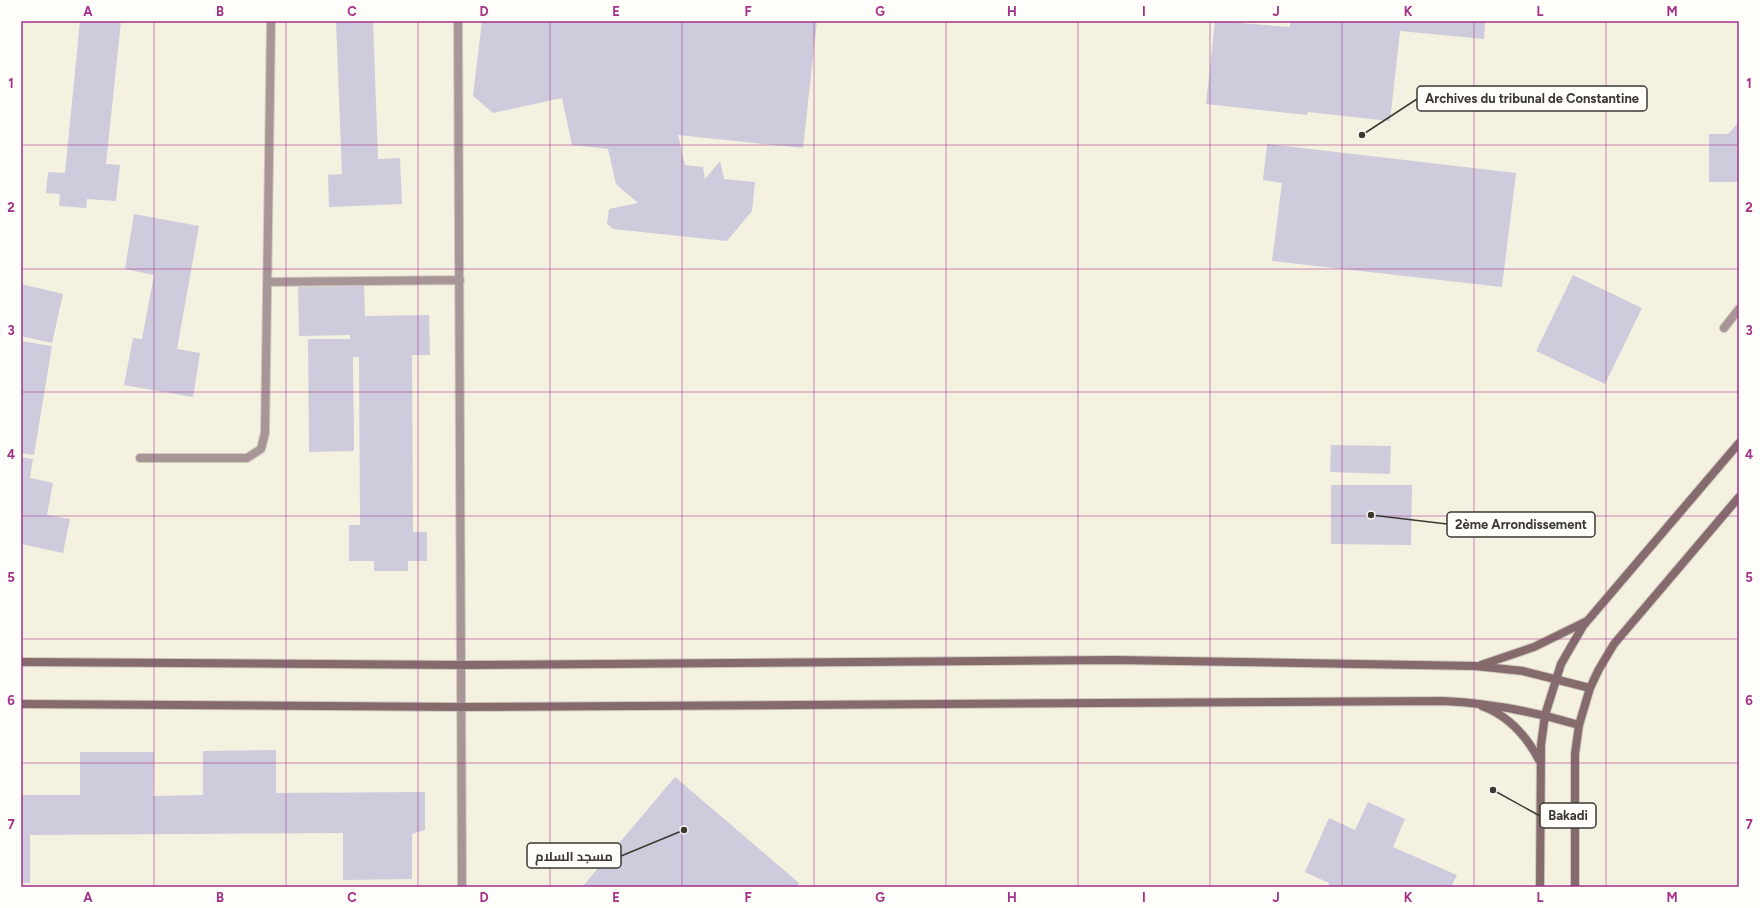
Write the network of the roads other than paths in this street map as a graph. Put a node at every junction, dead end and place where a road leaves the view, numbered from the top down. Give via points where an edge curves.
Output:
1 (271, 21) edge
2 (458, 21) edge
3 (460, 280) junction
4 (268, 282) junction
5 (1739, 308) edge
6 (1724, 328) dead end
7 (1739, 443) edge
8 (140, 458) dead end
9 (1739, 496) edge
10 (1589, 619) junction
11 (21, 662) edge
12 (462, 665) junction
13 (1475, 666) junction
14 (1556, 678) junction
15 (1590, 688) junction
16 (1472, 702) junction
17 (21, 704) edge
18 (462, 707) junction
19 (1545, 715) junction
20 (1579, 725) junction
21 (1540, 760) junction
22 (462, 887) edge
23 (1540, 887) edge
24 (1576, 887) edge

1 - 4 street
2 - 3 street
3 - 4 street
3 - 12 street
4 - 8 street via 265,433 261,449 247,458
5 - 6 street
7 - 10 main road
9 - 15 main road via 1618,638
10 - 13 main road via 1534,647
10 - 14 main road via 1570,647
11 - 12 main road
12 - 13 main road via 1115,660
12 - 18 street
13 - 14 main road via 1523,671
14 - 15 main road
14 - 19 main road
15 - 20 main road
16 - 18 main road
16 - 19 main road via 1518,708
16 - 21 main road via 1500,715 1520,730
17 - 18 main road
18 - 22 street
19 - 20 main road
19 - 21 main road
20 - 24 main road via 1575,754
21 - 23 main road

